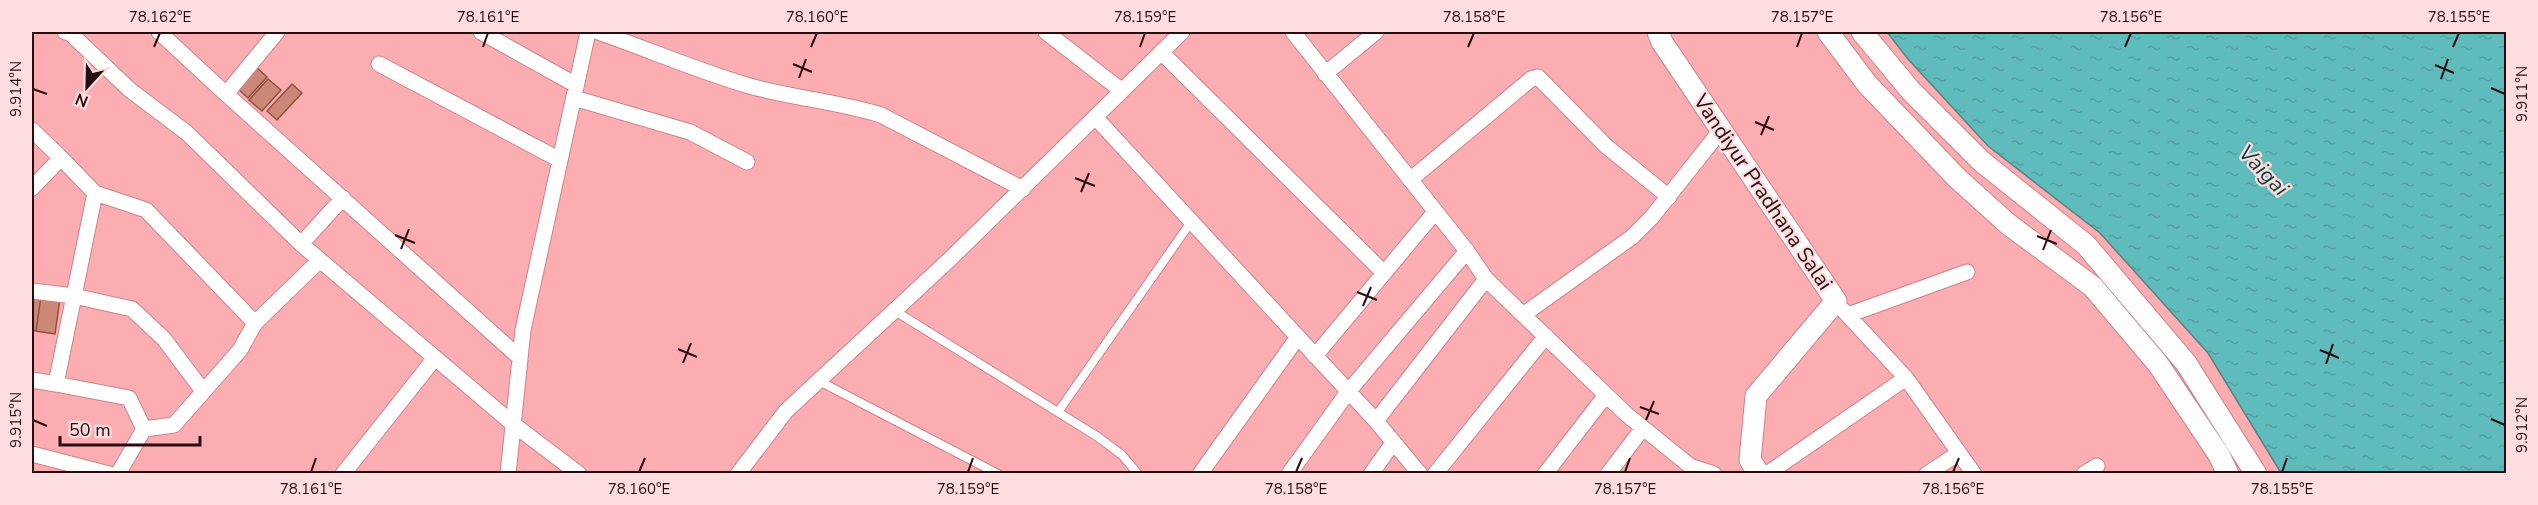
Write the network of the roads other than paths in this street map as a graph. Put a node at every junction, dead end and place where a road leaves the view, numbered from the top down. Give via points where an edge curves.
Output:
1 (65, 32) edge
2 (159, 32) edge
3 (277, 32) edge
4 (481, 32) edge
5 (588, 32) edge
6 (598, 32) edge
7 (1046, 32) edge
8 (1182, 32) edge
9 (1293, 32) edge
10 (1376, 32) edge
11 (1658, 32) edge
12 (1828, 32) edge
13 (1863, 32) edge
14 (1161, 52) junction
15 (379, 64) dead end
16 (1325, 74) junction
17 (1122, 90) junction
18 (575, 91) junction
19 (226, 94) junction
20 (1095, 117) junction
21 (32, 130) edge
22 (1721, 130) junction
23 (61, 158) junction
24 (560, 160) junction
25 (747, 162) dead end
26 (1410, 180) junction
27 (32, 188) edge
28 (1023, 189) junction
29 (94, 193) junction
30 (1669, 197) junction
31 (343, 198) junction
32 (1436, 212) junction
33 (1192, 221) junction
34 (301, 244) junction
35 (1467, 251) junction
36 (320, 260) junction
37 (1967, 272) dead end
38 (1384, 273) junction
39 (1486, 279) junction
40 (32, 291) edge
41 (74, 296) junction
42 (1842, 308) junction
43 (894, 311) junction
44 (1523, 315) junction
45 (255, 323) junction
46 (1546, 336) junction
47 (1298, 337) junction
48 (1315, 356) junction
49 (435, 358) junction
50 (520, 358) junction
51 (1906, 378) junction
52 (32, 380) edge
53 (819, 381) junction
54 (56, 384) junction
55 (203, 391) junction
56 (1348, 392) junction
57 (1606, 395) junction
58 (1058, 412) junction
59 (1376, 421) junction
60 (513, 424) junction
61 (1643, 428) junction
62 (144, 429) junction
63 (1393, 443) junction
64 (1959, 453) junction
65 (32, 454) edge
66 (2097, 466) dead end
67 (109, 474) edge
68 (118, 474) edge
69 (343, 474) edge
70 (508, 474) edge
71 (579, 474) edge
72 (738, 474) edge
73 (998, 474) edge
74 (1138, 474) edge
75 (1200, 474) edge
76 (1289, 474) edge
77 (1371, 474) edge
78 (1420, 474) edge
79 (1435, 474) edge
80 (1545, 474) edge
81 (1608, 474) edge
82 (1714, 474) edge
83 (1759, 474) edge
84 (1767, 474) edge
85 (1927, 474) edge
86 (1974, 474) edge
87 (2084, 474) edge
88 (2229, 474) edge
89 (2256, 474) edge

1 - 34 street via 186,134
2 - 19 street
3 - 19 street
4 - 18 street
5 - 18 street
6 - 28 street via 745,85 881,115
7 - 17 street
8 - 14 street
9 - 16 street
10 - 16 street
11 - 22 street, Vandiyur Pradhana Salai
12 - 88 street via 1868,84 1956,178 2008,224 2093,287 2158,364
13 - 89 street via 1911,91 1981,161 2086,245 2186,363
14 - 17 street
14 - 38 street
15 - 24 street
16 - 26 street
17 - 20 street
18 - 24 street
18 - 25 street via 690,132
19 - 31 street
20 - 28 street
20 - 33 street
21 - 23 street
22 - 30 street
22 - 42 street, Vandiyur Pradhana Salai
23 - 27 street
23 - 29 street
24 - 50 street
26 - 30 street via 1538,77 1606,146
26 - 32 street
28 - 43 street
29 - 41 street
29 - 45 street via 147,210
30 - 44 street via 1632,237
31 - 34 street
31 - 50 street
32 - 35 street
32 - 38 street
33 - 47 street
33 - 58 lane
34 - 36 street
35 - 39 street
35 - 56 street
36 - 45 street
36 - 49 street
37 - 42 street
38 - 48 street
39 - 44 street
39 - 59 street
40 - 41 street
41 - 54 street
41 - 55 street via 132,309 164,339
42 - 51 street
42 - 83 street, Vandiyur Pradhana Salai via 1756,396 1750,460
43 - 53 street
43 - 58 lane
44 - 46 street
45 - 55 street via 240,350
46 - 57 street
46 - 79 street
47 - 48 street
47 - 75 street
48 - 56 street
49 - 60 street
49 - 69 street
50 - 60 street
51 - 64 street
51 - 84 street
52 - 54 street
53 - 72 street via 786,411
53 - 73 lane
54 - 62 street via 129,398
55 - 62 street via 174,425
56 - 59 street
56 - 76 street
57 - 61 street
57 - 80 street
58 - 74 lane via 1114,449
59 - 63 street
60 - 70 street
60 - 71 street
61 - 81 street
61 - 82 street via 1690,466
62 - 68 street
63 - 77 street
63 - 78 street
64 - 85 street
64 - 86 street
65 - 67 street
66 - 87 street

